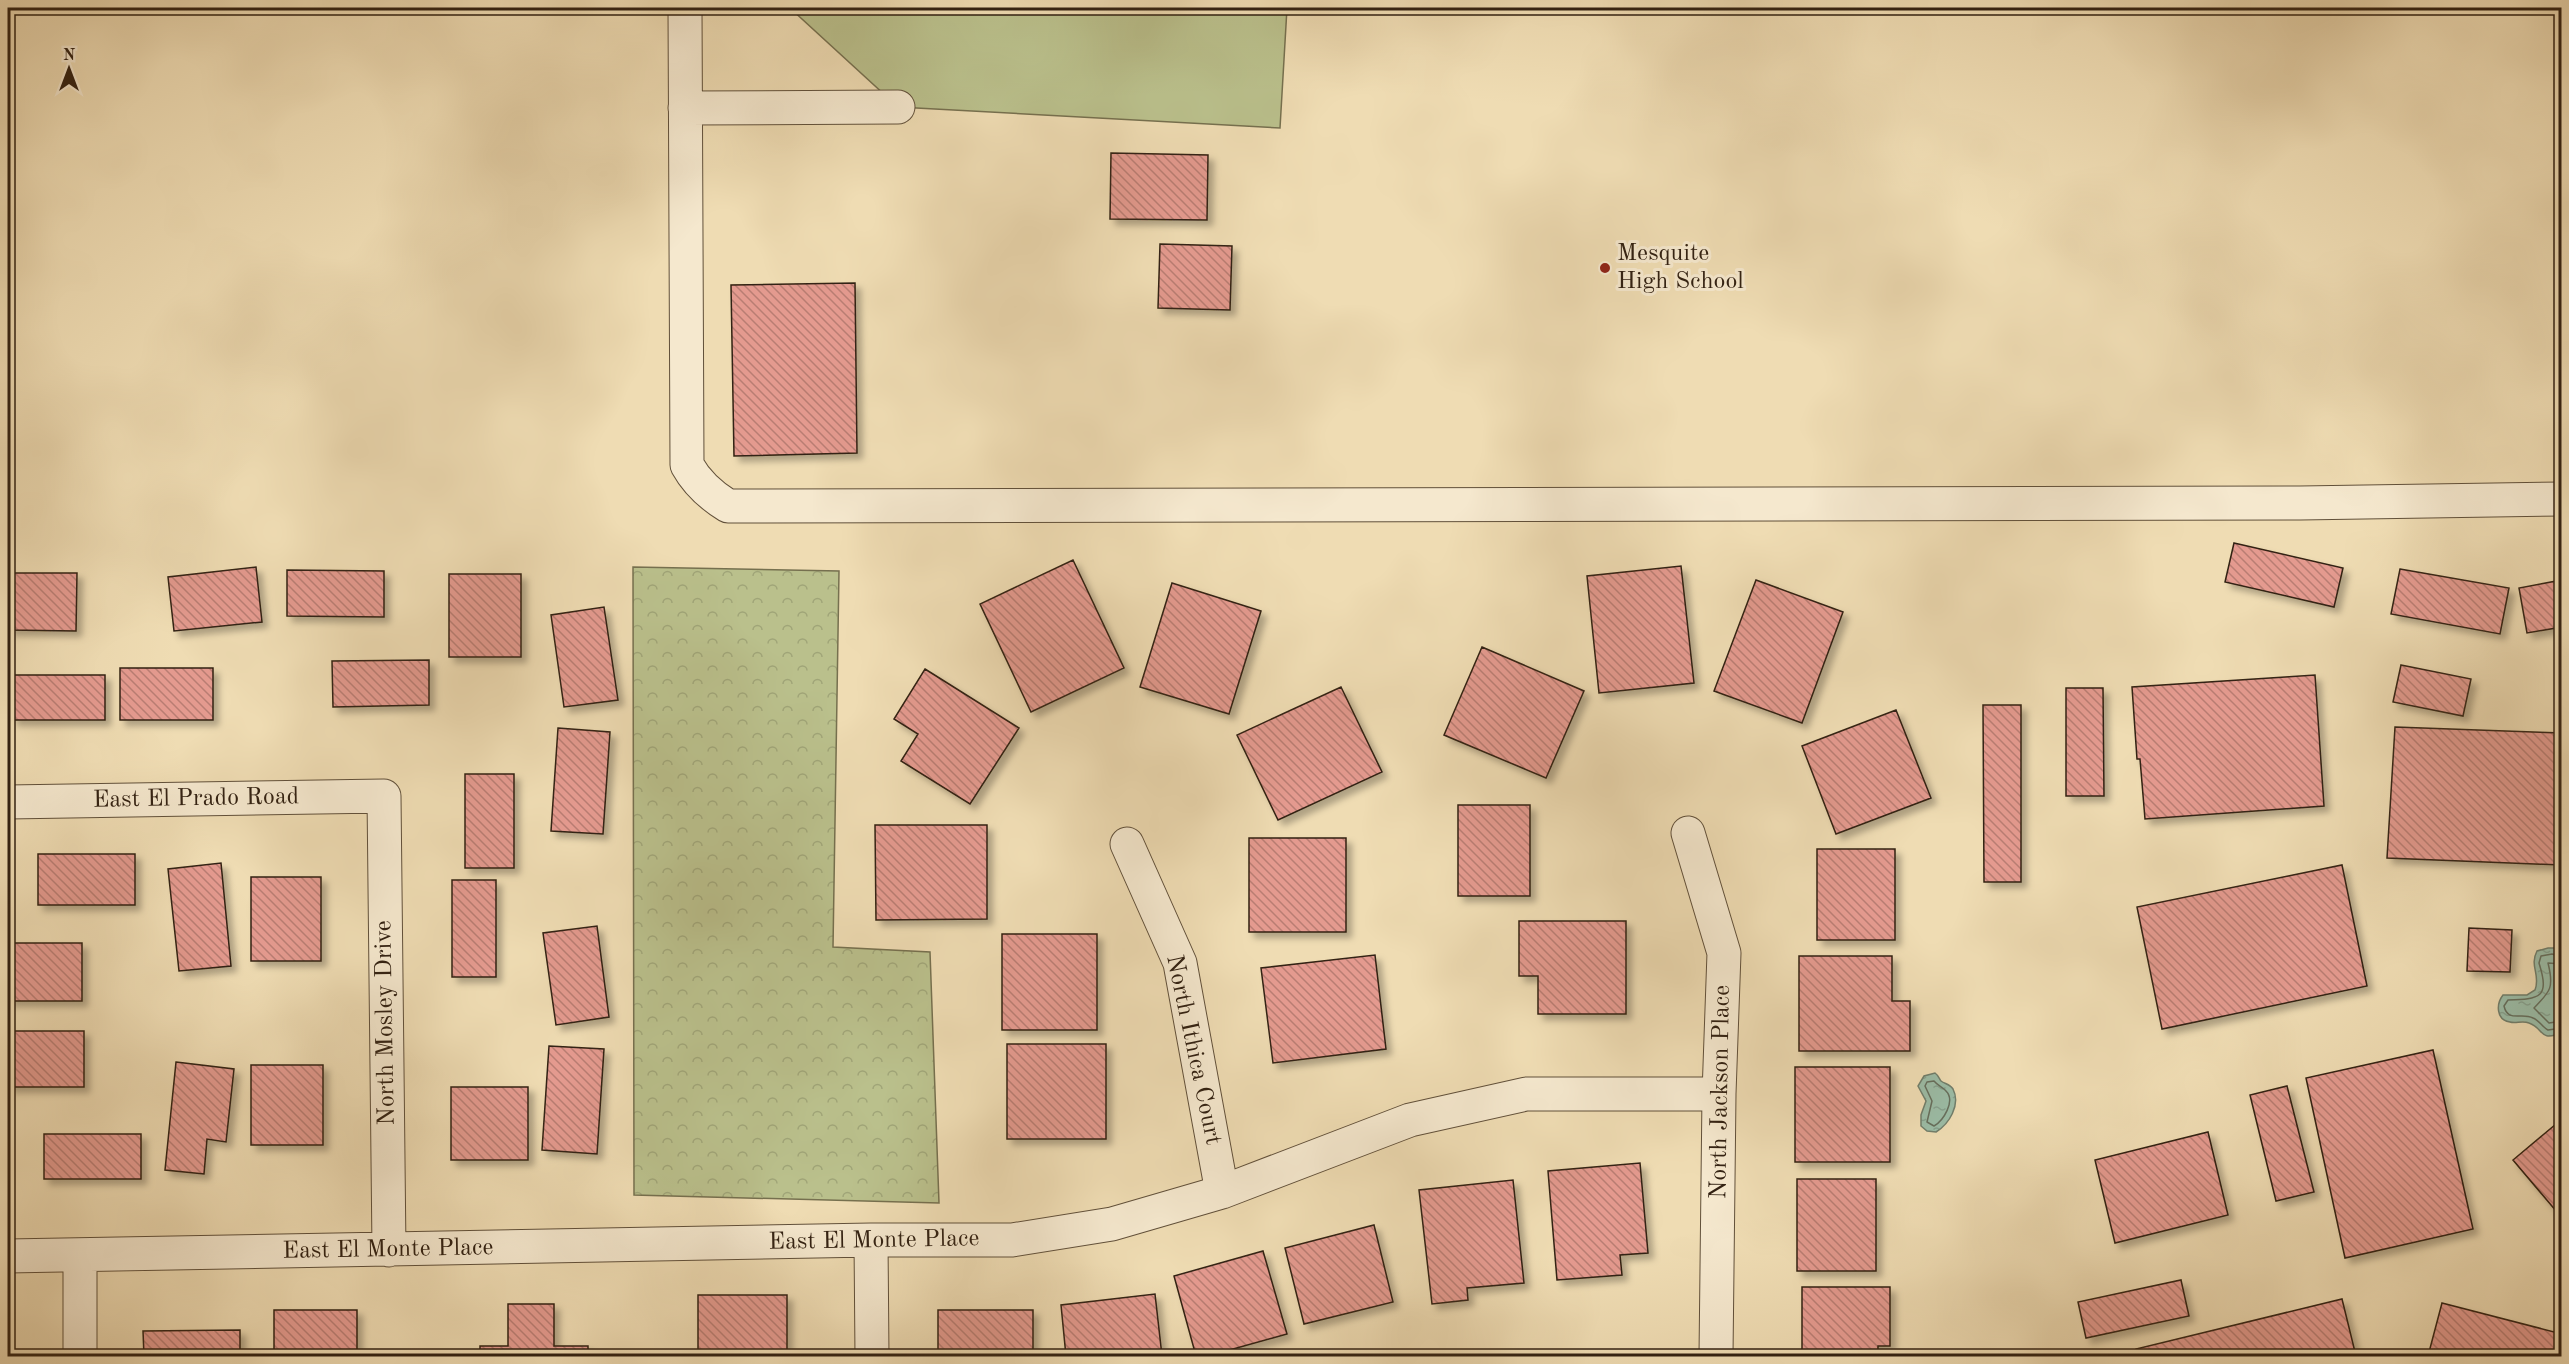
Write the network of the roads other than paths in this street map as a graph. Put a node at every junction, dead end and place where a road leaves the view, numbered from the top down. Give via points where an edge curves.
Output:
1 (685, 8) edge
2 (898, 107) dead end
3 (685, 108) junction
4 (2562, 499) edge
5 (384, 796) joint
6 (8, 802) edge
7 (1688, 833) dead end
8 (1127, 844) dead end
9 (1719, 1094) junction
10 (1222, 1192) junction
11 (871, 1240) junction
12 (389, 1250) junction
13 (80, 1255) junction
14 (8, 1256) edge
15 (80, 1356) edge
16 (872, 1356) edge
17 (1716, 1356) edge

1 - 3 street
2 - 3 street
3 - 4 street via 687,465 695,480 728,506
5 - 6 street, East El Prado Road
5 - 12 street, North Mosley Drive
7 - 9 street, North Jackson Place via 1724,953
8 - 10 street, North Ithica Court via 1180,963
9 - 10 street, East El Monte Place via 1526,1094 1410,1120
9 - 17 street, North Jackson Place
10 - 11 street, East El Monte Place via 1112,1224 1012,1240
11 - 12 street, East El Monte Place
11 - 16 street
12 - 13 street, East El Monte Place
13 - 14 street, East El Monte Place
13 - 15 street

